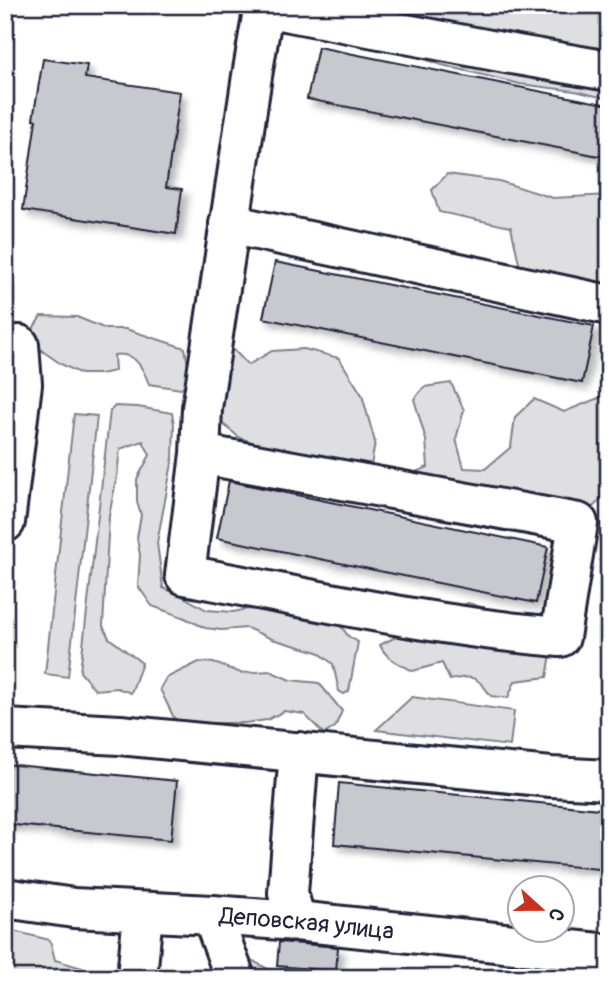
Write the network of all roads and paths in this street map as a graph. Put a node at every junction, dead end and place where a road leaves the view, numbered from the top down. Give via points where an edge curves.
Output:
1 (264, 6) edge
2 (609, 71) edge
3 (229, 224) junction
4 (609, 305) edge
5 (19, 345) dead end
6 (200, 454) junction
7 (5, 522) edge
8 (5, 729) edge
9 (299, 752) junction
10 (609, 780) edge
11 (5, 898) edge
12 (143, 912) junction
13 (212, 915) junction
14 (296, 921) junction
15 (609, 954) edge
16 (137, 978) edge
17 (235, 978) edge

1 - 2 street
1 - 3 street
3 - 4 street
3 - 6 street via 202,408
5 - 7 street via 22,384
6 - 6 street via 185,575 370,610 560,637 578,523
8 - 9 street
9 - 10 street
9 - 14 street via 288,893
11 - 12 street, Деповская улица
12 - 13 street, Деповская улица
12 - 16 street
13 - 14 street, Деповская улица
13 - 17 street
14 - 15 street, Деповская улица

